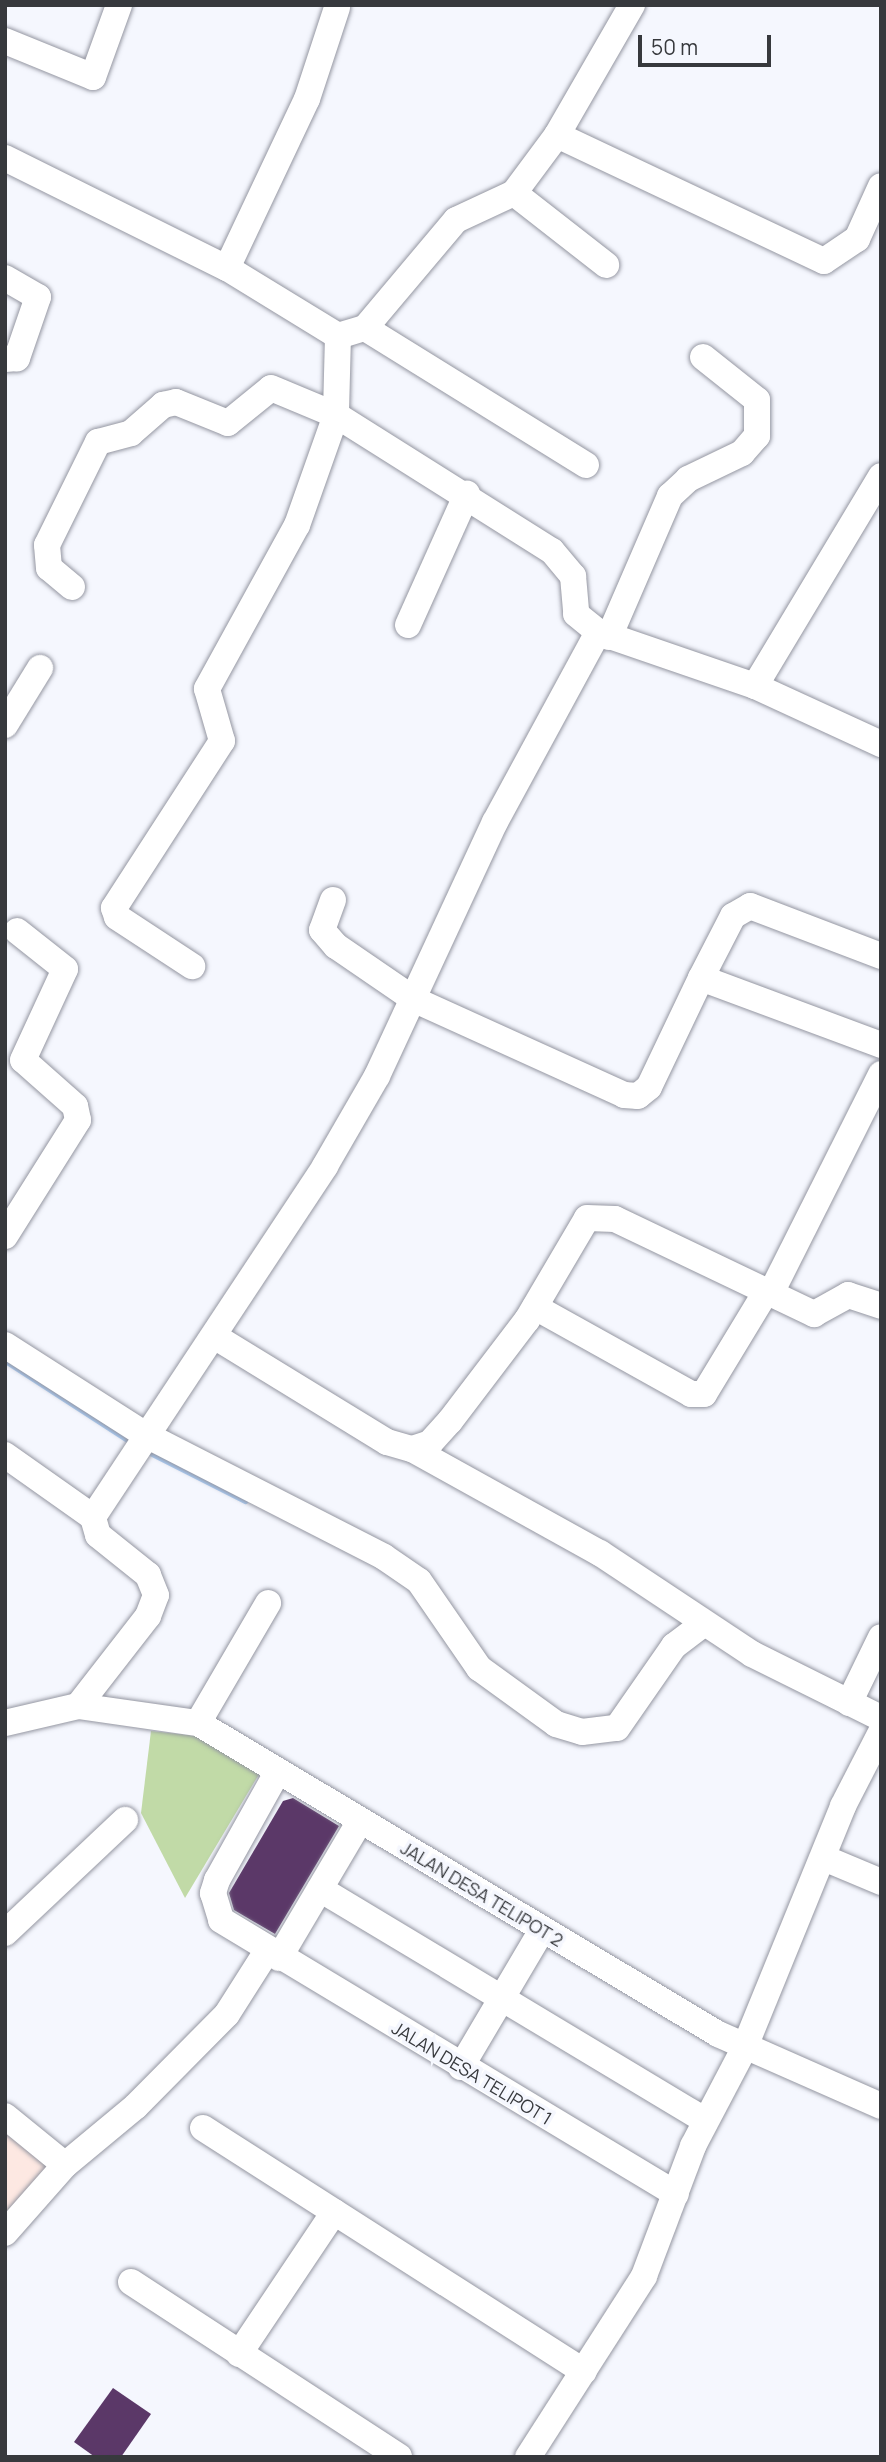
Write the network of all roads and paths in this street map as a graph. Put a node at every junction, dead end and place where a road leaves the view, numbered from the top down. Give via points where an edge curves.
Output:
1 (119, 5) edge
2 (632, 5) edge
3 (337, 8) dead end
4 (5, 41) edge
5 (556, 135) junction
6 (5, 158) edge
7 (881, 186) edge
8 (514, 193) junction
9 (606, 265) dead end
10 (228, 268) junction
11 (5, 278) edge
12 (365, 328) junction
13 (338, 336) junction
14 (703, 357) dead end
15 (8, 360) edge
16 (336, 415) junction
17 (586, 465) dead end
18 (881, 476) edge
19 (467, 494) junction
20 (72, 587) dead end
21 (408, 625) dead end
22 (603, 634) junction
23 (40, 668) dead end
24 (755, 686) junction
25 (5, 725) edge
26 (881, 744) edge
27 (333, 901) dead end
28 (17, 930) dead end
29 (881, 956) edge
30 (192, 966) dead end
31 (701, 978) junction
32 (415, 1000) junction
33 (881, 1045) edge
34 (881, 1074) edge
35 (5, 1236) edge
36 (769, 1291) junction
37 (881, 1306) edge
38 (535, 1307) junction
39 (214, 1336) junction
40 (5, 1345) edge
41 (146, 1435) junction
42 (412, 1449) junction
43 (5, 1455) edge
44 (93, 1517) junction
45 (268, 1603) dead end
46 (702, 1625) junction
47 (881, 1637) edge
48 (849, 1703) junction
49 (78, 1706) junction
50 (881, 1718) edge
51 (5, 1723) edge
52 (198, 1723) junction
53 (881, 1732) edge
54 (278, 1772) junction
55 (125, 1820) dead end
56 (360, 1821) junction
57 (824, 1858) junction
58 (881, 1882) edge
59 (320, 1889) junction
60 (542, 1930) junction
61 (5, 1933) edge
62 (273, 1955) junction
63 (502, 1998) junction
64 (744, 2049) junction
65 (461, 2067) junction
66 (881, 2106) edge
67 (5, 2116) edge
68 (705, 2120) junction
69 (203, 2129) dead end
70 (65, 2165) junction
71 (676, 2194) junction
72 (334, 2212) junction
73 (5, 2232) edge
74 (131, 2282) dead end
75 (239, 2354) junction
76 (584, 2372) junction
77 (399, 2457) edge
78 (528, 2457) edge

1 - 4 street via 93,77
2 - 5 street
3 - 10 street via 307,99
5 - 7 street via 824,261 857,239
5 - 8 street
6 - 10 street
8 - 9 street
8 - 12 street via 456,219
10 - 13 street
11 - 15 street via 38,297
12 - 13 street
12 - 17 street
13 - 16 street
14 - 22 street via 757,400 757,436 742,453 688,479 670,496
16 - 19 street
16 - 20 street via 271,388 228,424 176,402 163,405 131,433 98,442 47,545 48,568
16 - 30 street via 297,525 207,689 222,741 114,908 117,917
18 - 24 street
19 - 21 street
19 - 22 street via 566,563 573,576 571,603
22 - 24 street
22 - 32 street via 478,858
23 - 25 street
24 - 26 street
27 - 32 street via 323,930 336,946
28 - 35 street via 65,969 23,1060 75,1106 78,1120
29 - 31 street via 750,906 733,916
31 - 32 street via 649,1087 631,1097
31 - 33 street
32 - 39 street via 325,1166
34 - 36 street
36 - 37 street via 814,1314 848,1295
36 - 38 street via 600,1215 578,1229
36 - 38 street via 704,1394 691,1394
38 - 42 street via 450,1421 430,1443
39 - 41 street
39 - 42 street via 387,1442
40 - 41 street
41 - 44 street
41 - 46 street via 419,1581 479,1668 556,1724 582,1732 617,1728 674,1646
42 - 46 street via 600,1553
43 - 44 street
44 - 49 street via 98,1535 148,1574 156,1595 148,1616
45 - 52 street
46 - 48 street
47 - 48 street
48 - 50 street
49 - 51 street
49 - 52 street, JALAN DESA TELIPOT 2
52 - 54 street, JALAN DESA TELIPOT 2
53 - 57 street
54 - 56 street, JALAN DESA TELIPOT 2
54 - 62 street, JALAN DESA TELIPOT 1 via 213,1893 221,1920
55 - 61 street
56 - 59 street
56 - 60 street, JALAN DESA TELIPOT 2
57 - 58 street
57 - 64 street
59 - 62 street
59 - 63 street
60 - 63 street
60 - 64 street, JALAN DESA TELIPOT 2
62 - 65 street, JALAN DESA TELIPOT 1
62 - 70 street via 227,2014 136,2106
63 - 65 street
63 - 68 street
64 - 66 street, JALAN DESA TELIPOT 2
64 - 68 street
65 - 71 street, JALAN DESA TELIPOT 1
67 - 70 street
68 - 71 street
69 - 72 street
70 - 73 street
71 - 76 street via 644,2276
72 - 75 street
72 - 76 street
74 - 75 street
75 - 77 street
76 - 78 street

